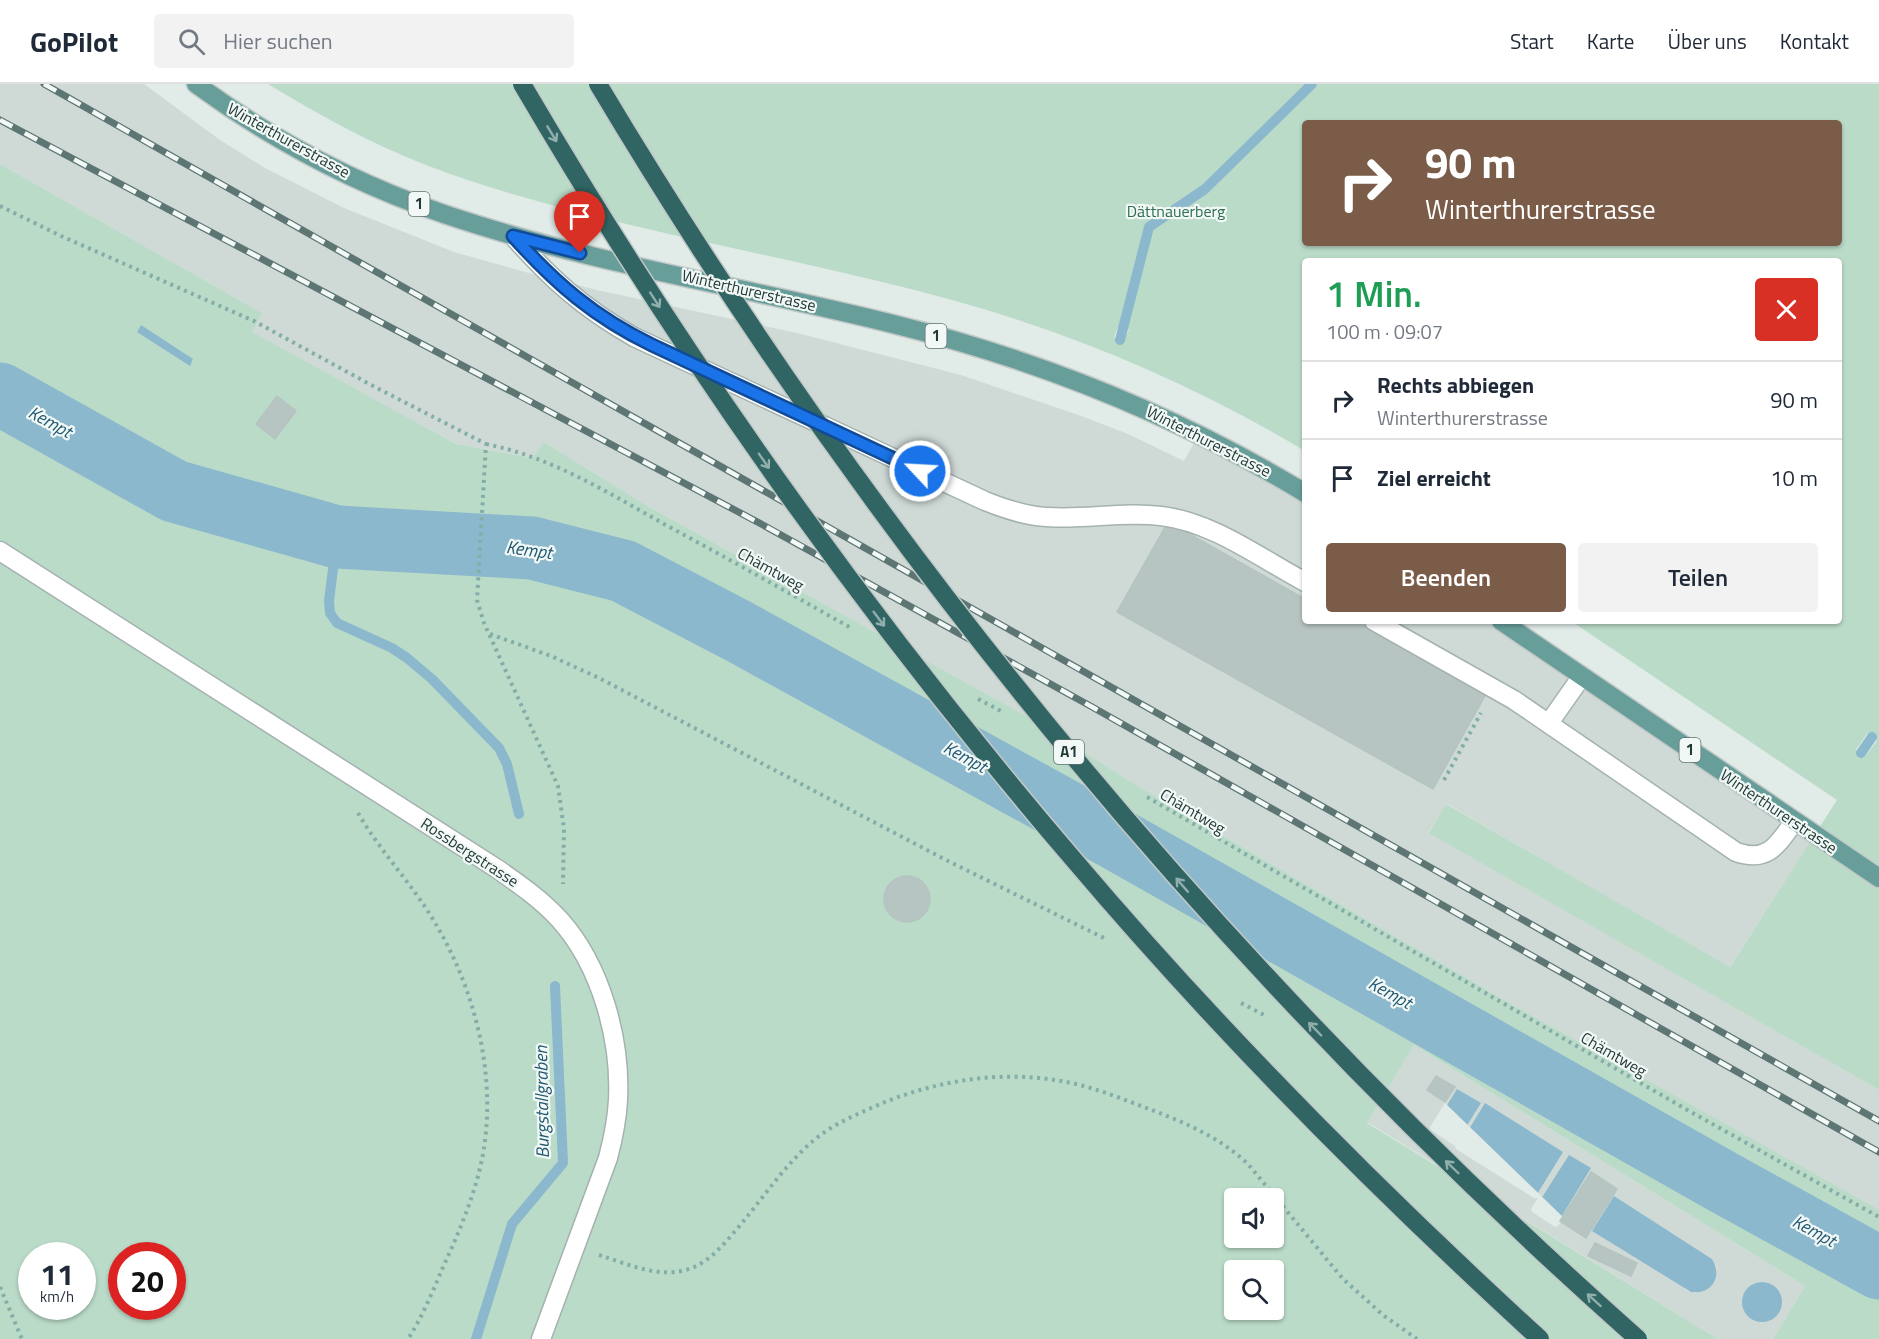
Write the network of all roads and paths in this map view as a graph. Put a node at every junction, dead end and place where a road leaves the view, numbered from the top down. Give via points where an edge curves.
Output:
1 (196, 84) edge
2 (522, 84) edge
3 (598, 84) edge
4 (0, 206) edge
5 (513, 236) junction
6 (486, 444) junction
7 (1302, 491) edge
8 (0, 551) edge
9 (1302, 580) edge
10 (1379, 624) edge
11 (1505, 624) edge
12 (858, 632) dead end
13 (490, 634) junction
14 (1582, 676) junction
15 (1495, 689) junction
16 (972, 695) dead end
17 (1004, 712) dead end
18 (1549, 723) junction
19 (1444, 780) dead end
20 (1143, 795) dead end
21 (354, 808) dead end
22 (1794, 822) junction
23 (1879, 878) edge
24 (560, 920) junction
25 (1112, 942) dead end
26 (1237, 1002) dead end
27 (1268, 1017) dead end
28 (1879, 1217) edge
29 (576, 1247) junction
30 (0, 1287) edge
31 (22, 1339) edge
32 (408, 1339) edge
33 (541, 1339) edge
34 (1417, 1339) edge
35 (1540, 1339) edge
36 (1638, 1339) edge

1 - 5 main road, Winterthurerstrasse / 1 via 251,123 358,178
2 -> 35 highway, bridge via 623,250 728,411 838,565 991,761 1137,933 1267,1073 1401,1209
36 -> 3 highway, A1, bridge via 1480,1194 1322,1036 1187,890 1064,747 947,600 830,441 718,278
4 - 6 path, Chämtweg via 254,321
5 - 7 main road, Winterthurerstrasse / 1 via 899,325 1035,365 1167,419
5 - 9 street via 571,295 634,337 985,501 1047,518 1135,514 1173,518 1220,535
6 - 12 path, Chämtweg via 509,448 579,477
6 - 13 path via 477,589 480,611
8 - 24 street, Rossbergstrasse via 496,868 534,895
10 - 15 street
11 - 14 main road, Winterthurerstrasse / 1
13 - 24 path via 558,786 564,829
13 - 25 path via 599,678 948,861
14 - 18 street
14 - 22 main road, Winterthurerstrasse / 1
15 - 18 street
15 - 19 path
16 - 17 path
18 - 22 street via 1736,852 1755,856 1768,852
20 - 28 path, Chämtweg
21 - 32 path via 434,920 446,943 472,1007 485,1074 486,1135 478,1177 450,1253
22 - 23 main road, Winterthurerstrasse / 1
24 - 29 street, Rossbergstrasse via 578,944 604,1000 617,1071 615,1129
26 - 27 path
29 - 33 street, Rossbergstrasse
29 - 34 path via 648,1271 690,1268 727,1241 813,1140 843,1120 942,1084 966,1079 1037,1078 1077,1084 1118,1097 1182,1123 1232,1150 1248,1164 1348,1285
30 - 31 path

